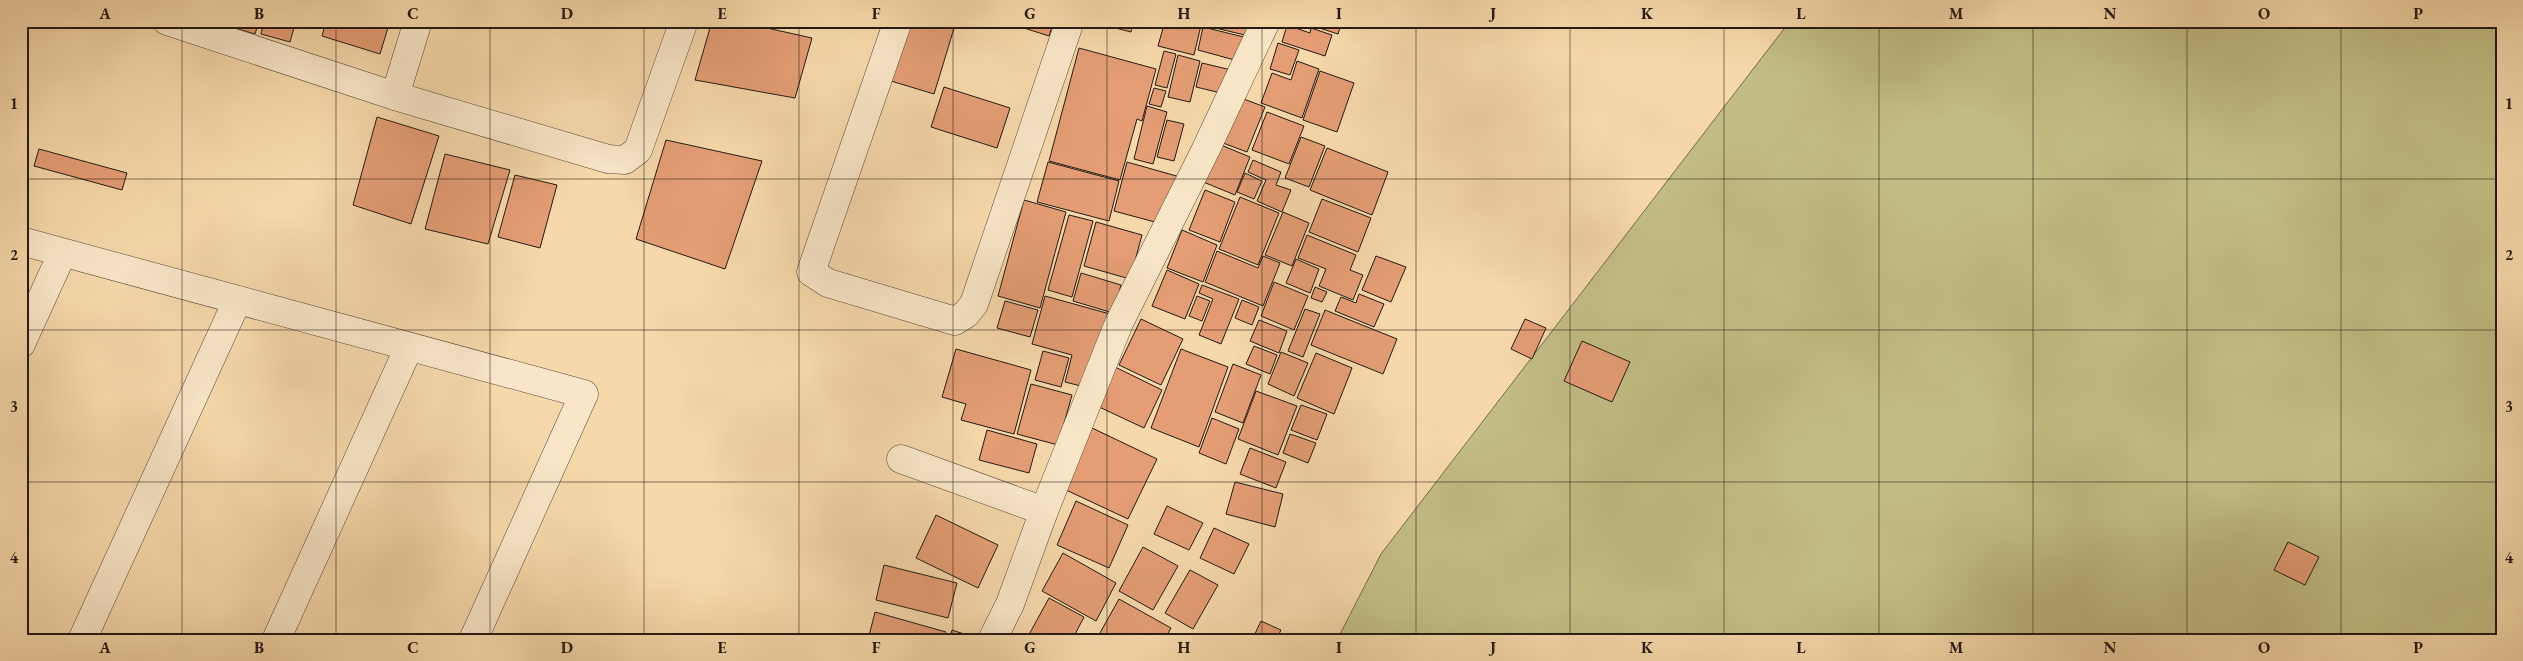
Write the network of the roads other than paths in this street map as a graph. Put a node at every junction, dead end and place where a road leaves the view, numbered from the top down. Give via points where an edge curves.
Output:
1 (418, 21) edge
2 (684, 21) edge
3 (898, 21) edge
4 (1070, 21) edge
5 (1266, 21) edge
6 (180, 23) edge
7 (395, 96) junction
8 (21, 241) edge
9 (62, 254) junction
10 (236, 301) junction
11 (21, 344) edge
12 (409, 347) junction
13 (901, 459) dead end
14 (1044, 512) junction
15 (82, 640) edge
16 (276, 640) edge
17 (474, 640) edge
18 (992, 640) edge

1 - 7 street
2 - 7 street via 638,150 625,160 608,159
3 - 4 street via 810,272 828,283 955,321 974,304
5 - 14 street via 1119,323
6 - 7 street
8 - 9 street
9 - 10 street
9 - 11 street
10 - 12 street
10 - 15 street
12 - 16 street
12 - 17 street via 584,394
13 - 14 street
14 - 18 street via 1010,604

